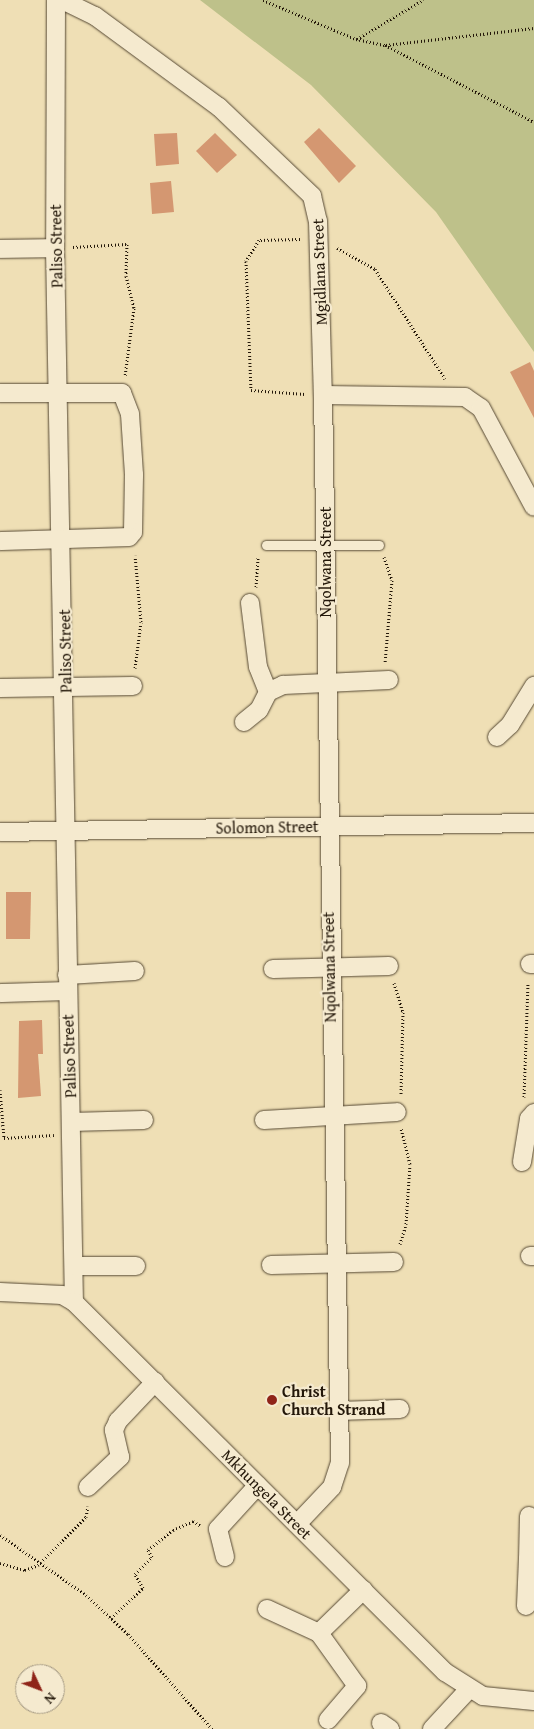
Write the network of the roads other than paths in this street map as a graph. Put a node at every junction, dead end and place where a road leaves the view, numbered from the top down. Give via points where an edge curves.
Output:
1 (56, 0) edge
2 (62, 0) edge
3 (55, 248) junction
4 (0, 250) edge
5 (59, 392) junction
6 (0, 393) edge
7 (323, 395) junction
8 (534, 507) edge
9 (0, 541) edge
10 (62, 542) junction
11 (326, 543) junction
12 (266, 545) road end
13 (379, 545) road end
14 (250, 602) road end
15 (389, 680) road end
16 (326, 685) junction
17 (133, 686) road end
18 (534, 686) edge
19 (66, 687) junction
20 (0, 688) edge
21 (268, 692) junction
22 (244, 722) dead end
23 (497, 737) dead end
24 (534, 823) edge
25 (327, 826) junction
26 (67, 831) junction
27 (0, 832) edge
28 (329, 966) junction
29 (389, 966) road end
30 (273, 969) dead end
31 (135, 971) dead end
32 (67, 983) junction
33 (0, 993) edge
34 (398, 1112) road end
35 (534, 1113) edge
36 (332, 1116) junction
37 (144, 1120) dead end
38 (264, 1120) dead end
39 (71, 1128) junction
40 (522, 1162) dead end
41 (394, 1262) road end
42 (335, 1264) junction
43 (271, 1265) dead end
44 (75, 1266) junction
45 (136, 1266) dead end
46 (0, 1292) edge
47 (74, 1302) junction
48 (155, 1382) junction
49 (400, 1409) dead end
50 (338, 1411) junction
51 (258, 1485) junction
52 (88, 1488) road end
53 (528, 1516) dead end
54 (298, 1524) junction
55 (224, 1557) dead end
56 (531, 1559) edge
57 (363, 1590) junction
58 (526, 1606) dead end
59 (268, 1609) dead end
60 (319, 1633) junction
61 (469, 1689) junction
62 (534, 1701) edge
63 (328, 1720) dead end
64 (432, 1729) edge

1 - 3 street, Paliso Street
2 - 7 street, Mgidlana Street via 95,16 219,107 312,196 318,221
3 - 4 street
3 - 5 street, Paliso Street
5 - 6 street
5 - 10 street, Paliso Street
5 - 10 street via 122,393 128,405 132,449 132,534
7 - 8 street via 465,397 481,408
7 - 11 street, Nqolwana Street
9 - 10 street
10 - 19 street, Paliso Street
11 - 12 lane
11 - 13 lane
11 - 16 street, Nqolwana Street
14 - 21 street via 258,667
15 - 16 street
16 - 21 street via 283,685
16 - 25 street, Nqolwana Street
17 - 19 street
18 - 23 street via 510,725
19 - 20 street
19 - 26 street, Paliso Street
21 - 22 street via 259,710
24 - 25 street, Solomon Street
25 - 26 street, Solomon Street
25 - 28 street, Nqolwana Street
26 - 27 street, Solomon Street
26 - 32 street, Paliso Street
28 - 29 street
28 - 30 street
28 - 36 street, Nqolwana Street
31 - 32 street
32 - 33 street
32 - 39 street, Paliso Street
34 - 36 street
35 - 40 street
36 - 38 street
36 - 42 street, Nqolwana Street
37 - 39 street
39 - 44 street, Paliso Street
41 - 42 street
42 - 43 street
42 - 50 street, Nqolwana Street
44 - 45 street
44 - 47 street, Paliso Street
46 - 47 street, Mkhungela Street via 62,1295
47 - 48 street, Mkhungela Street
48 - 51 street, Mkhungela Street
48 - 52 street via 118,1421 114,1430 120,1457
49 - 50 street
50 - 54 street, Nqolwana Street via 340,1463 335,1481
51 - 54 street, Mkhungela Street
51 - 55 street via 217,1534
53 - 56 street
54 - 57 street, Mkhungela Street
56 - 58 street
57 - 60 street
57 - 61 street, Mkhungela Street
59 - 60 street
60 - 63 street via 357,1686
61 - 62 street, Mkhungela Street via 497,1700
61 - 64 street

